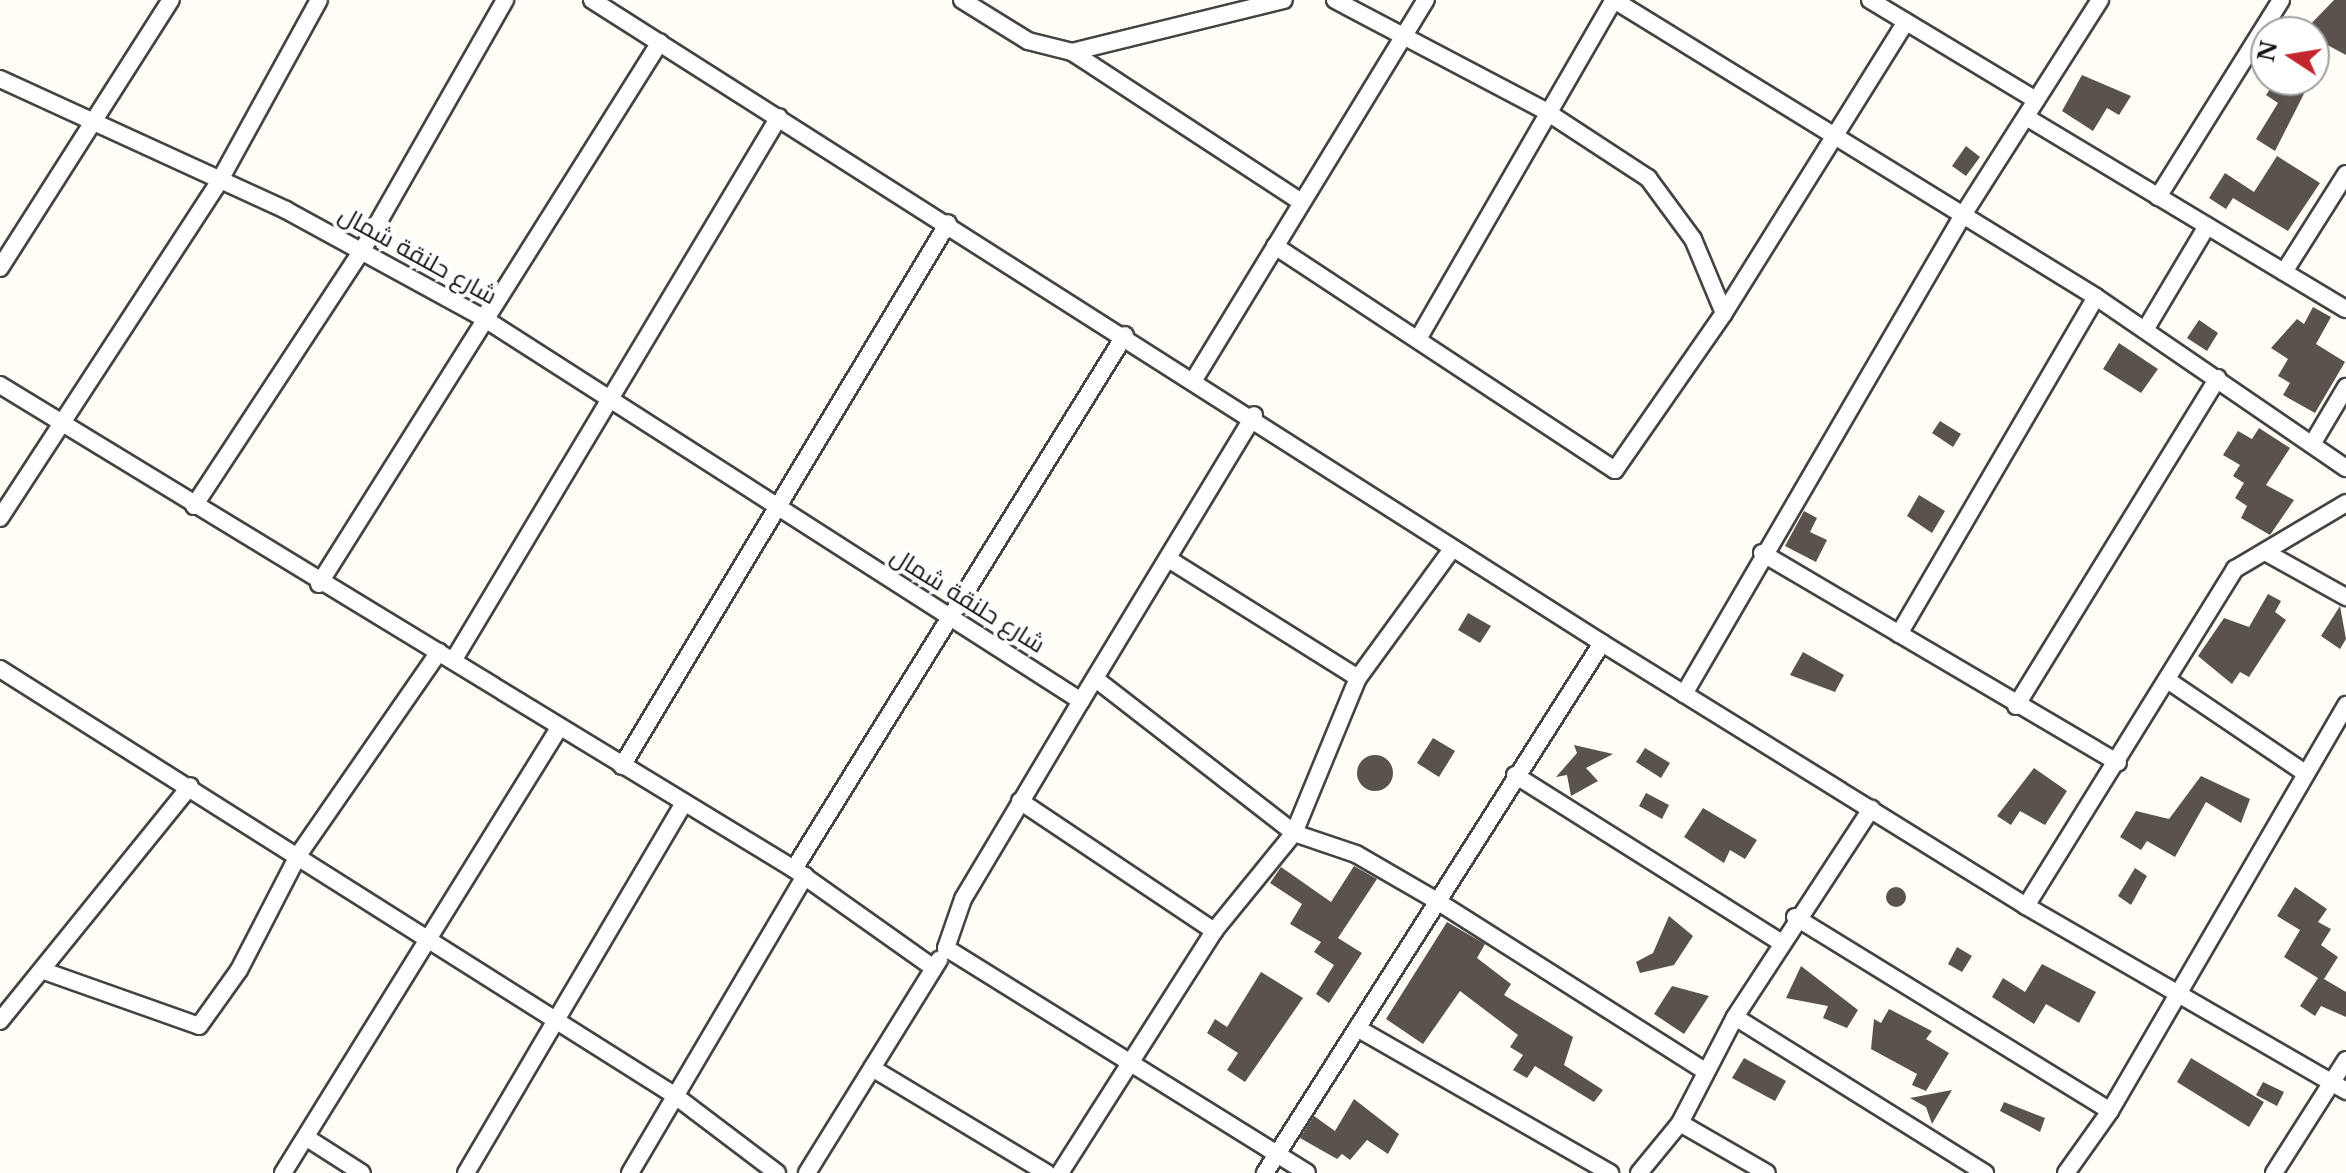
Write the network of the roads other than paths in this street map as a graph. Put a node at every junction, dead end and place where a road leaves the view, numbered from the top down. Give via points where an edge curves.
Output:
1 (171, 0) edge
2 (319, 0) edge
3 (505, 0) edge
4 (592, 0) edge
5 (962, 0) edge
6 (1284, 0) edge
7 (1335, 0) edge
8 (1426, 0) edge
9 (1614, 0) edge
10 (1870, 0) edge
11 (2100, 0) edge
12 (2281, 0) edge
13 (1906, 22) junction
14 (1403, 35) junction
15 (660, 42) junction
16 (1072, 52) junction
17 (0, 79) edge
18 (2036, 100) junction
19 (1547, 112) junction
20 (779, 117) junction
21 (2026, 117) junction
22 (93, 121) junction
23 (1833, 135) junction
24 (2346, 174) edge
25 (220, 180) junction
26 (2158, 197) junction
27 (1301, 202) junction
28 (1963, 215) junction
29 (948, 223) junction
30 (2207, 226) junction
31 (1275, 246) junction
32 (363, 249) junction
33 (0, 268) edge
34 (2284, 272) junction
35 (2096, 297) junction
36 (2346, 309) edge
37 (1724, 313) junction
38 (485, 319) junction
39 (2145, 330) junction
40 (1125, 335) junction
41 (1418, 339) junction
42 (1195, 378) junction
43 (2218, 378) junction
44 (0, 385) edge
45 (2346, 387) edge
46 (610, 395) junction
47 (1254, 415) junction
48 (62, 424) junction
49 (2314, 441) junction
50 (2346, 468) edge
51 (2346, 503) edge
52 (194, 506) junction
53 (777, 507) junction
54 (0, 518) edge
55 (1452, 549) junction
56 (2265, 552) junction
57 (1762, 553) junction
58 (1170, 560) junction
59 (319, 584) junction
60 (2346, 597) edge
61 (950, 619) junction
62 (1899, 634) junction
63 (1602, 643) junction
64 (446, 657) junction
65 (0, 669) edge
66 (1358, 678) junction
67 (1097, 680) junction
68 (2169, 681) junction
69 (1684, 694) junction
70 (1081, 701) junction
71 (2346, 705) edge
72 (2016, 706) junction
73 (559, 728) junction
74 (2118, 763) junction
75 (622, 766) junction
76 (2302, 771) junction
77 (1515, 775) junction
78 (190, 786) junction
79 (1020, 801) junction
80 (684, 803) junction
81 (1871, 809) junction
82 (1294, 833) junction
83 (299, 854) junction
84 (800, 873) junction
85 (1437, 901) junction
86 (2026, 906) junction
87 (1795, 917) junction
88 (1214, 931) junction
89 (428, 938) junction
90 (1780, 942) junction
91 (946, 948) junction
92 (934, 968) junction
93 (44, 971) junction
94 (2175, 992) junction
95 (552, 1017) junction
96 (1735, 1017) junction
97 (0, 1021) edge
98 (1357, 1028) junction
99 (1131, 1060) junction
100 (2346, 1060) edge
101 (872, 1068) junction
102 (1703, 1070) junction
103 (2339, 1086) edge
104 (674, 1095) junction
105 (2110, 1111) junction
106 (1680, 1123) junction
107 (307, 1138) junction
108 (1275, 1158) junction
109 (283, 1173) edge
110 (362, 1173) edge
111 (466, 1173) edge
112 (630, 1173) edge
113 (777, 1173) edge
114 (807, 1173) edge
115 (1047, 1173) edge
116 (1060, 1173) edge
117 (1265, 1173) edge
118 (1307, 1173) edge
119 (1610, 1173) edge
120 (1639, 1173) edge
121 (1767, 1173) edge
122 (1985, 1173) edge
123 (2066, 1173) edge
124 (2274, 1173) edge

1 - 22 street
2 - 25 street
3 - 32 street
4 - 15 street
5 - 16 street via 1028,41
6 - 16 street
7 - 14 street
8 - 14 street
9 - 19 street
9 - 23 street
10 - 13 street
11 - 18 street
12 - 26 street
13 - 18 street
13 - 23 street
14 - 19 street
14 - 27 street
15 - 20 street
15 - 38 street
16 - 27 street
17 - 22 street, شارع حلنقة شمال
18 - 21 street
19 - 37 street via 1669,199
19 - 41 street
20 - 29 street
20 - 46 street
21 - 26 street
21 - 28 street
22 - 25 street, شارع حلنقة شمال
22 - 33 street
23 - 28 street
23 - 37 street
24 - 34 street
25 - 32 street, شارع حلنقة شمال
25 - 48 street
26 - 30 street
27 - 31 street
28 - 35 street
28 - 57 street via 1863,395
29 - 40 street
29 - 53 street
30 - 34 street
30 - 39 street
31 - 41 street
31 - 42 street
32 - 38 street, شارع حلنقة شمال
32 - 52 street
34 - 36 street
35 - 39 street
35 - 62 street
37 - 41 street via 1615,470
38 - 46 street, شارع حلنقة شمال
38 - 59 street
39 - 43 street
40 - 42 street
40 - 61 street
42 - 47 street
43 - 49 street
43 - 72 street
44 - 48 street
45 - 49 street
46 - 53 street, شارع حلنقة شمال
46 - 64 street
47 - 55 street
47 - 58 street
48 - 52 street
48 - 54 street
49 - 50 street
51 - 56 street
52 - 59 street
53 - 61 street, شارع حلنقة شمال
53 - 75 street
55 - 63 street
55 - 66 street
56 - 60 street
56 - 68 street via 2235,569
57 - 62 street
57 - 69 street
58 - 66 street
58 - 67 street
59 - 64 street
61 - 70 street, شارع حلنقة شمال
61 - 84 street
62 - 72 street
63 - 69 street
63 - 77 street
64 - 73 street
64 - 83 street
65 - 78 street
66 - 82 street
67 - 70 street
67 - 82 street
68 - 74 street
68 - 76 street
69 - 81 street
70 - 79 street
71 - 76 street
72 - 74 street
73 - 75 street
73 - 89 street
74 - 86 street
75 - 80 street
76 - 94 street
77 - 85 street
77 - 90 street
78 - 83 street
78 - 93 street
79 - 88 street
79 - 91 street via 963,899
80 - 84 street
80 - 95 street
81 - 86 street
81 - 87 street
82 - 85 street via 1356,854
82 - 88 street
83 - 89 street
83 - 93 street via 239,970 199,1026
84 - 92 street
84 - 104 street
85 - 98 street
85 - 102 street
86 - 94 street
87 - 90 street
87 - 105 street
88 - 99 street
89 - 95 street
89 - 107 street
90 - 96 street
91 - 92 street
91 - 99 street
92 - 101 street
93 - 97 street
94 - 103 street
94 - 105 street
95 - 104 street
95 - 111 street
96 - 102 street
96 - 122 street
98 - 108 street
98 - 119 street
99 - 108 street
99 - 116 street
100 - 103 street
101 - 114 street
101 - 115 street
102 - 106 street
103 - 124 street
104 - 112 street
104 - 113 street
105 - 123 street
106 - 120 street
106 - 121 street
107 - 109 street
107 - 110 street
108 - 117 street
108 - 118 street

